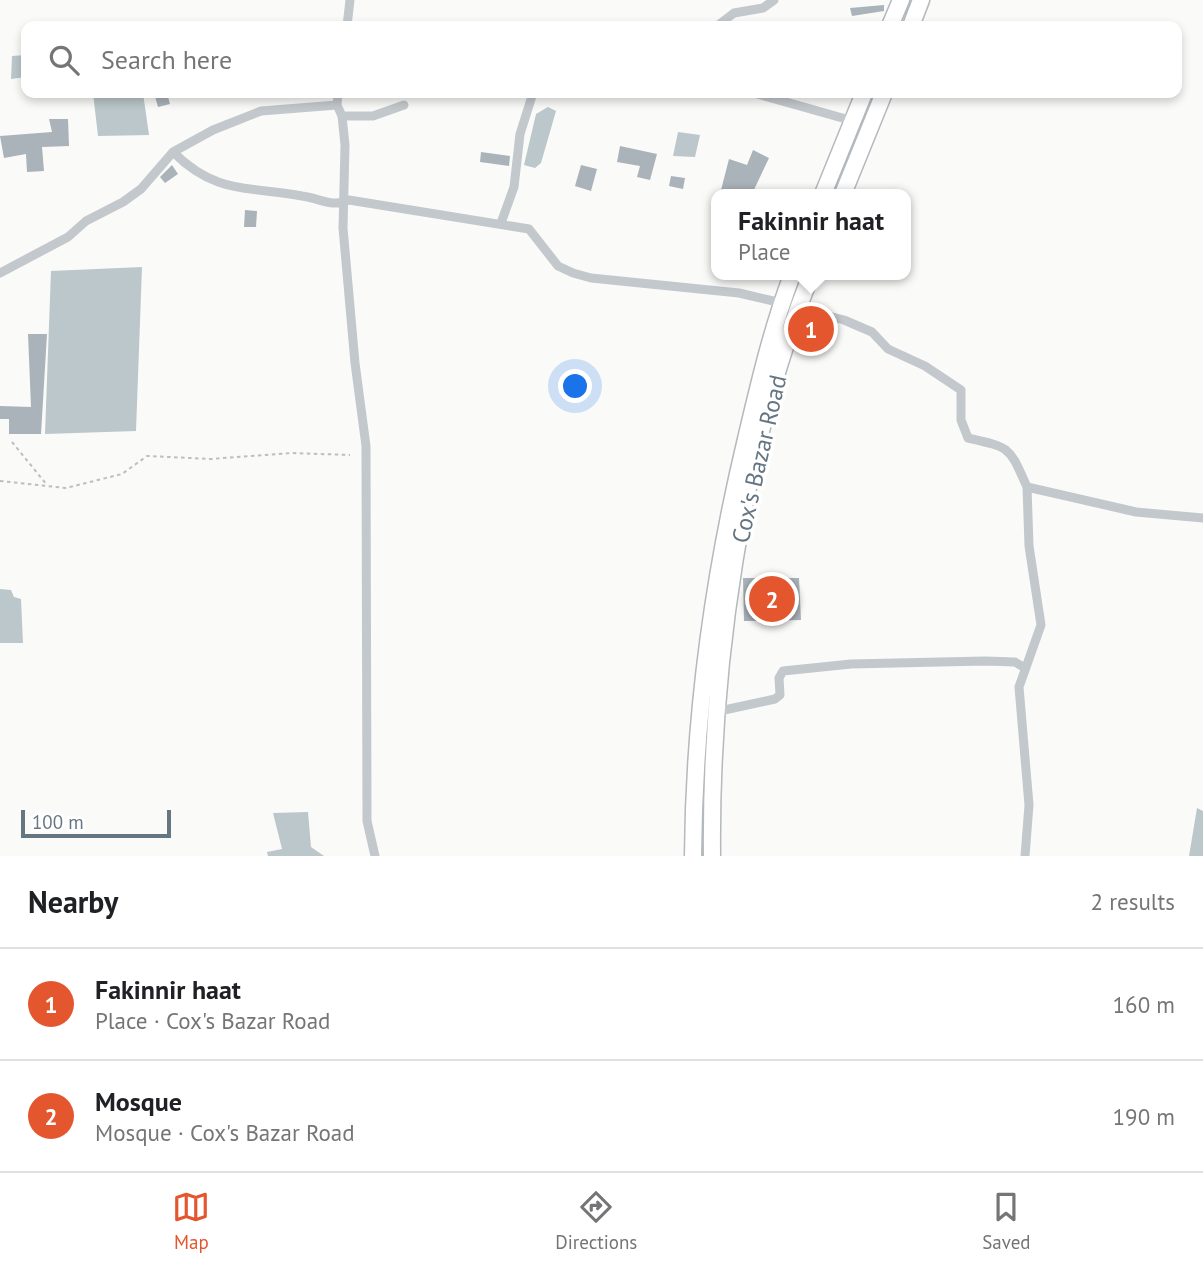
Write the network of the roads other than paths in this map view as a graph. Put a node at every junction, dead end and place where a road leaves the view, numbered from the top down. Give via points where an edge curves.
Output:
1 (350, 0) edge
2 (774, 0) edge
3 (901, 0) edge
4 (921, 0) edge
5 (348, 21) edge
6 (724, 21) edge
7 (892, 21) edge
8 (913, 21) edge
9 (338, 98) edge
10 (531, 98) edge
11 (772, 98) edge
12 (862, 98) edge
13 (882, 98) edge
14 (404, 105) dead end
15 (337, 106) junction
16 (342, 117) junction
17 (853, 121) junction
18 (173, 152) junction
19 (825, 189) edge
20 (845, 189) edge
21 (342, 203) junction
22 (501, 223) junction
23 (0, 273) edge
24 (790, 280) edge
25 (809, 280) edge
26 (782, 303) junction
27 (798, 308) junction
28 (1027, 487) junction
29 (1203, 517) edge
30 (1025, 668) junction
31 (706, 712) junction
32 (375, 856) edge
33 (693, 856) edge
34 (712, 856) edge
35 (1026, 856) edge

1 - 5 street
2 - 6 street
3 - 7 highway
4 - 8 highway
9 - 15 street
10 - 22 street via 520,134 514,187
11 - 17 street
12 - 17 highway
13 - 20 highway
14 - 16 street via 373,116
15 - 16 street
15 - 18 street via 261,111
16 - 21 street
17 - 19 highway
18 - 21 street via 190,169 234,189
18 - 23 street via 123,202
21 - 22 street via 349,200
21 - 32 street via 366,446 367,821
22 - 26 street via 529,229 558,267 573,273 739,293
24 - 26 highway, Cox's Bazar Road
25 - 27 highway, Cox's Bazar Road
26 - 31 highway, Cox's Bazar Road via 724,535
27 - 28 street via 872,331 888,349 961,390 961,420 968,438 1010,452
27 - 31 highway, Cox's Bazar Road via 770,398
28 - 29 street via 1136,512
28 - 30 street via 1029,546 1041,625
30 - 31 street via 1015,662 985,661 850,664 783,671 780,695 775,699
30 - 35 street via 1019,687 1029,805
31 - 33 highway, Cox's Bazar Road
31 - 34 highway, Cox's Bazar Road

